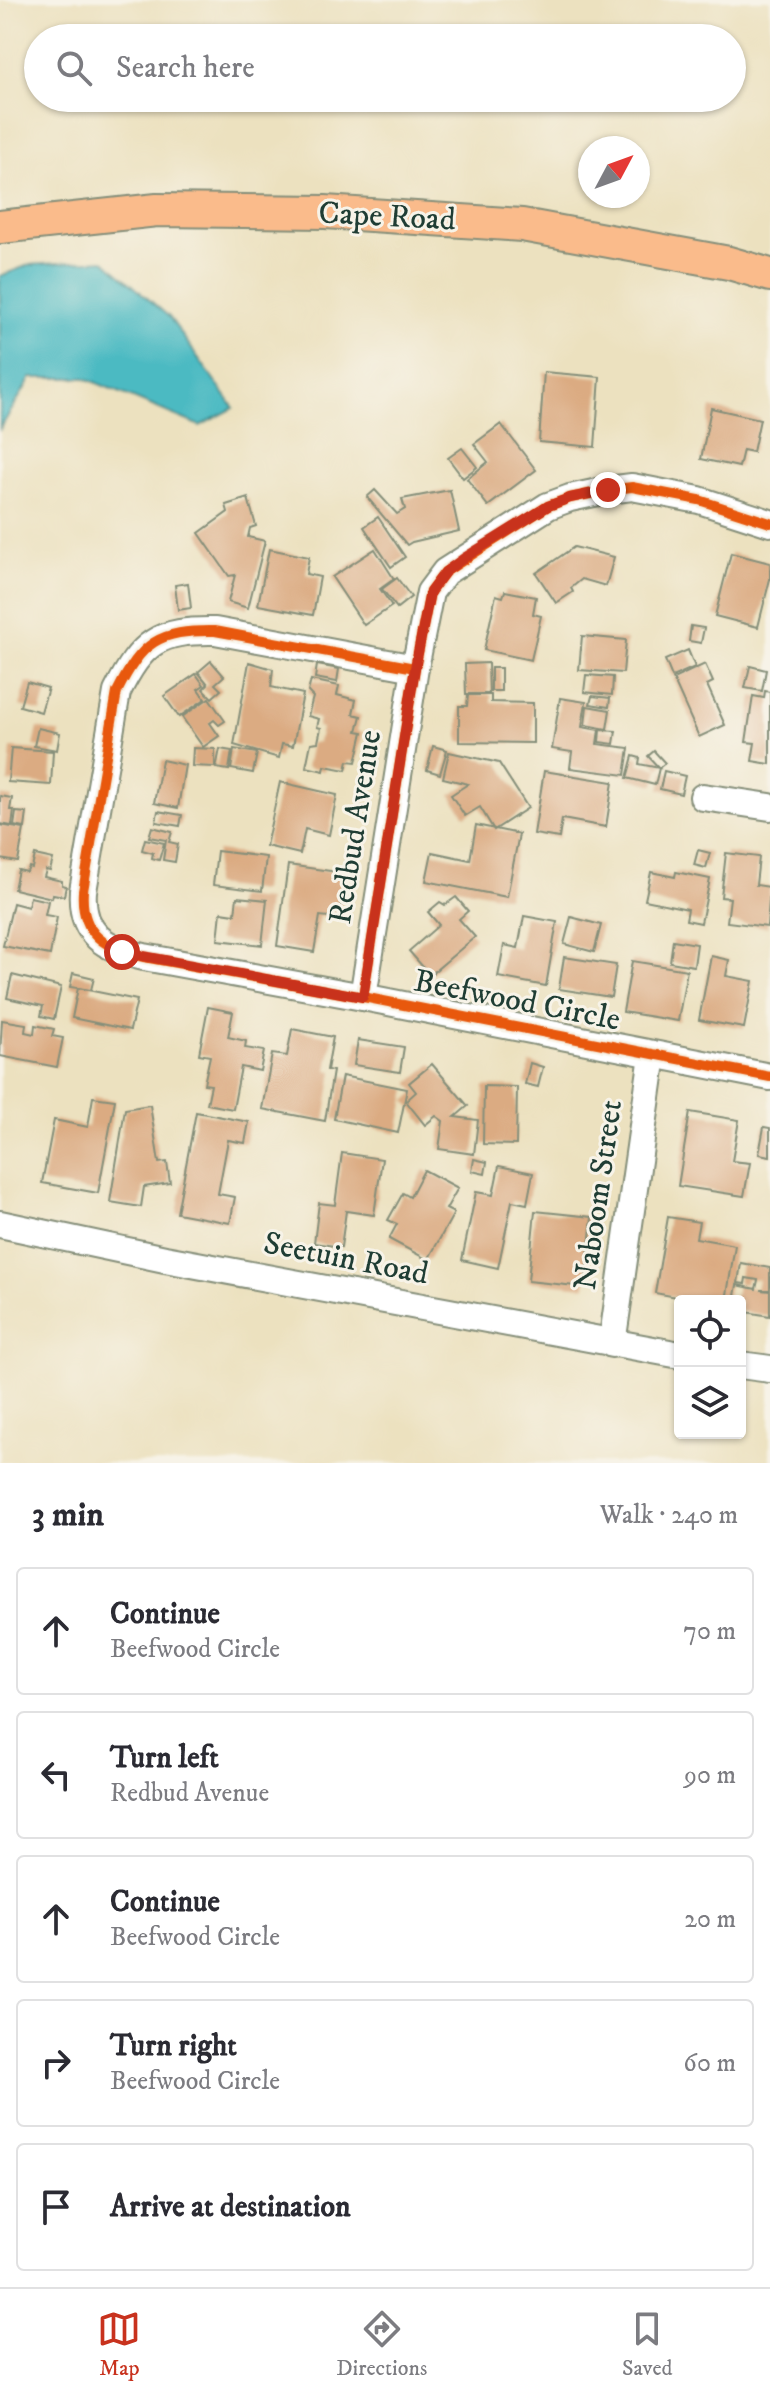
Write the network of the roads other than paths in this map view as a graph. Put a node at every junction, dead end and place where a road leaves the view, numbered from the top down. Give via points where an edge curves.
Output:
1 (0, 227) edge
2 (770, 275) edge
3 (770, 523) edge
4 (415, 668) junction
5 (703, 797) dead end
6 (770, 807) edge
7 (363, 997) junction
8 (653, 1055) junction
9 (770, 1077) edge
10 (0, 1224) edge
11 (612, 1344) junction
12 (674, 1354) edge
13 (746, 1366) edge
14 (770, 1369) edge

1 - 2 main road, Cape Road via 157,210 325,212 522,225
3 - 4 street via 699,500 632,487 548,506 445,572 430,592
4 - 7 street, Redbud Avenue
4 - 7 street, Beefwood Circle via 215,631 187,630 153,641 132,663 117,692 83,891 91,931 122,952
5 - 6 street
7 - 8 street, Beefwood Circle
8 - 9 street, Beefwood Circle
8 - 11 street, Naboom Street
10 - 11 street, Seetuin Road
11 - 12 street, Seetuin Road
13 - 14 street

